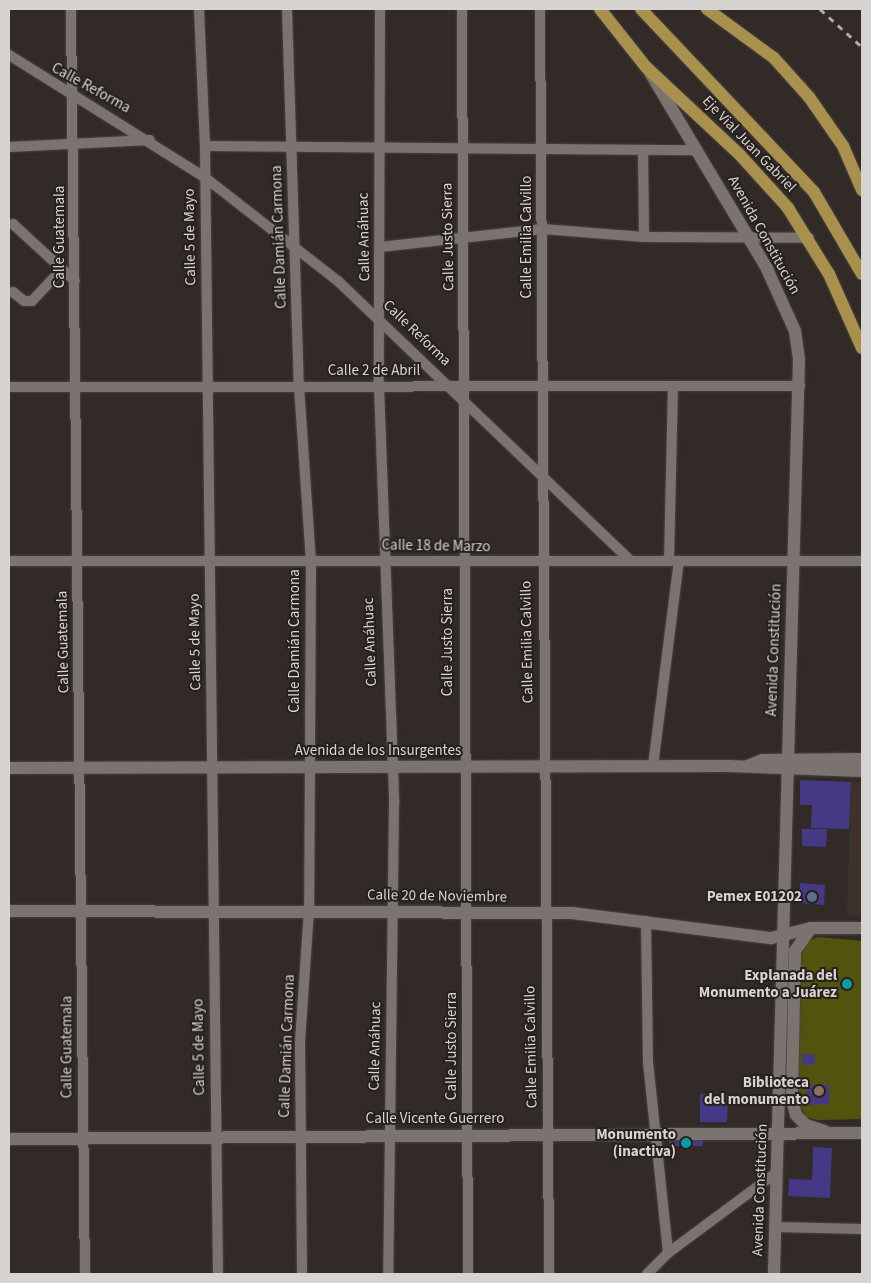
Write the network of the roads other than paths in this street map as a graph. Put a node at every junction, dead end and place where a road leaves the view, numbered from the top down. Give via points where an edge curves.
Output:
1 (71, 9) edge
2 (200, 9) edge
3 (287, 9) edge
4 (380, 9) edge
5 (462, 9) edge
6 (540, 9) edge
7 (600, 9) edge
8 (641, 9) edge
9 (707, 9) edge
10 (9, 55) edge
11 (646, 67) junction
12 (74, 95) junction
13 (150, 140) junction
14 (291, 144) junction
15 (75, 145) junction
16 (377, 145) junction
17 (205, 146) junction
18 (462, 146) junction
19 (541, 147) junction
20 (9, 148) edge
21 (644, 150) junction
22 (696, 150) junction
23 (203, 176) junction
24 (862, 190) edge
25 (13, 224) dead end
26 (542, 229) junction
27 (462, 234) junction
28 (644, 237) junction
29 (809, 238) junction
30 (750, 240) junction
31 (294, 246) junction
32 (380, 247) junction
33 (62, 269) junction
34 (862, 274) edge
35 (75, 281) junction
36 (13, 292) dead end
37 (380, 316) junction
38 (862, 348) edge
39 (76, 386) junction
40 (208, 386) junction
41 (299, 386) junction
42 (379, 386) junction
43 (450, 386) junction
44 (466, 386) junction
45 (543, 386) junction
46 (673, 386) junction
47 (800, 386) junction
48 (9, 387) edge
49 (466, 402) junction
50 (542, 474) junction
51 (76, 560) junction
52 (311, 560) junction
53 (382, 560) junction
54 (9, 561) edge
55 (208, 561) junction
56 (462, 561) junction
57 (674, 561) junction
58 (794, 561) junction
59 (862, 561) edge
60 (541, 562) junction
61 (631, 562) junction
62 (862, 759) edge
63 (786, 765) junction
64 (310, 766) junction
65 (653, 766) junction
66 (211, 767) junction
67 (465, 767) junction
68 (545, 767) junction
69 (9, 768) edge
70 (80, 768) junction
71 (392, 768) junction
72 (862, 771) edge
73 (81, 910) junction
74 (212, 910) junction
75 (309, 910) junction
76 (9, 911) edge
77 (392, 911) junction
78 (467, 912) junction
79 (546, 913) junction
80 (646, 921) junction
81 (810, 928) junction
82 (862, 928) edge
83 (783, 936) junction
84 (862, 1133) edge
85 (547, 1134) junction
86 (657, 1134) junction
87 (835, 1134) junction
88 (389, 1135) junction
89 (467, 1135) junction
90 (778, 1135) junction
91 (300, 1136) junction
92 (215, 1137) junction
93 (82, 1138) junction
94 (9, 1139) edge
95 (777, 1172) junction
96 (775, 1227) junction
97 (862, 1229) edge
98 (668, 1253) junction
99 (85, 1274) edge
100 (218, 1274) edge
101 (302, 1274) edge
102 (388, 1274) edge
103 (468, 1274) edge
104 (549, 1274) edge
105 (647, 1274) edge
106 (774, 1274) edge

1 - 12 street, Calle Guatemala
2 - 17 street, Calle 5 de Mayo
3 - 14 street, Calle Damián Carmona
4 - 16 street, Calle Anáhuac
5 - 18 street, Calle Justo Sierra
6 - 19 street, Calle Emilia Calvillo
7 - 11 main road, Eje Vial Juan Gabriel
8 - 34 main road, Eje Vial Juan Gabriel via 814,192
9 - 24 main road via 774,58 809,97 843,146
10 - 12 street, Calle Reforma
11 - 22 main road, Avenida Constitución
11 - 29 main road, Eje Vial Juan Gabriel via 765,180
12 - 13 street, Calle Reforma
12 - 15 street, Calle Guatemala
13 - 15 street
13 - 23 street, Calle Reforma
14 - 16 street
14 - 17 street
14 - 31 street, Calle Damián Carmona
15 - 20 street
15 - 35 street, Calle Guatemala
16 - 18 street
16 - 32 street, Calle Anáhuac
17 - 23 street, Calle 5 de Mayo
18 - 19 street
18 - 27 street, Calle Justo Sierra
19 - 21 street
19 - 26 street, Calle Emilia Calvillo
21 - 22 street
21 - 28 street
22 - 30 main road, Avenida Constitución
23 - 31 street, Calle Reforma
23 - 40 street, Calle 5 de Mayo
25 - 33 street
26 - 27 street
26 - 28 street
26 - 45 street, Calle Emilia Calvillo
27 - 32 street
27 - 44 street, Calle Justo Sierra
28 - 30 street
29 - 30 street
29 - 38 main road, Eje Vial Juan Gabriel
30 - 47 main road, Avenida Constitución via 795,331
31 - 37 street, Calle Reforma
31 - 41 street, Calle Damián Carmona
32 - 37 street, Calle Anáhuac
33 - 35 street
33 - 36 street via 32,301 24,301
35 - 39 street, Calle Guatemala
37 - 42 street, Calle Anáhuac
37 - 43 street, Calle Reforma
39 - 40 street, Calle 2 de Abril
39 - 48 street, Calle 2 de Abril
39 - 51 street, Calle Guatemala
40 - 41 street, Calle 2 de Abril
40 - 55 street, Calle 5 de Mayo
41 - 42 street, Calle 2 de Abril
41 - 52 street, Calle Damián Carmona
42 - 43 street, Calle 2 de Abril
42 - 53 street, Calle Anáhuac
43 - 44 street, Calle 2 de Abril
43 - 49 street, Calle Reforma
44 - 45 street, Calle 2 de Abril
44 - 49 street, Calle Justo Sierra
45 - 46 street, Calle 2 de Abril
45 - 50 street, Calle Emilia Calvillo
46 - 47 street, Calle 2 de Abril
46 - 57 street
47 - 58 main road, Avenida Constitución
49 - 50 street, Calle Reforma
49 - 56 street, Calle Justo Sierra
50 - 60 street, Calle Emilia Calvillo
50 - 61 street, Calle Reforma
51 - 54 street, Calle 18 de Marzo
51 - 55 street, Calle 18 de Marzo
51 - 70 street, Calle Guatemala
52 - 53 street, Calle 18 de Marzo
52 - 55 street, Calle 18 de Marzo
52 - 64 street, Calle Damián Carmona
53 - 56 street, Calle 18 de Marzo
53 - 71 street, Calle Anáhuac
55 - 66 street, Calle 5 de Mayo
56 - 60 street, Calle 18 de Marzo
56 - 67 street, Calle Justo Sierra
57 - 58 street, Calle 18 de Marzo
57 - 61 street, Calle 18 de Marzo
57 - 65 street
58 - 59 street, Calle 18 de Marzo
58 - 63 main road, Avenida Constitución
60 - 61 street, Calle 18 de Marzo
60 - 68 street, Calle Emilia Calvillo
62 - 63 main road, Avenida de los Insurgentes
63 - 65 main road, Avenida de los Insurgentes
63 - 72 main road, Avenida de los Insurgentes
63 - 83 main road, Avenida Constitución
64 - 66 main road, Avenida de los Insurgentes
64 - 71 main road, Avenida de los Insurgentes
64 - 75 street, Calle Damián Carmona
65 - 68 main road, Avenida de los Insurgentes
66 - 70 main road, Avenida de los Insurgentes
66 - 74 street, Calle 5 de Mayo
67 - 68 main road, Avenida de los Insurgentes
67 - 71 main road, Avenida de los Insurgentes
67 - 78 street, Calle Justo Sierra
68 - 79 street, Calle Emilia Calvillo
69 - 70 main road, Avenida de los Insurgentes
70 - 73 street, Calle Guatemala
71 - 77 street, Calle Anáhuac
73 - 74 main road, Calle 20 de Noviembre
73 - 76 main road, Calle 20 de Noviembre
73 - 93 street, Calle Guatemala
74 - 75 main road, Calle 20 de Noviembre
74 - 92 street, Calle 5 de Mayo
75 - 77 main road, Calle 20 de Noviembre
75 - 91 street, Calle Damián Carmona via 301,995
77 - 78 main road, Calle 20 de Noviembre
77 - 88 street, Calle Anáhuac
78 - 79 main road, Calle 20 de Noviembre
78 - 89 street, Calle Justo Sierra
79 - 80 main road, Calle 20 de Noviembre
79 - 85 street, Calle Emilia Calvillo
80 - 83 main road, Calle 20 de Noviembre via 746,937
80 - 86 street via 648,1062
81 - 82 main road, Calle 20 de Noviembre
81 - 83 main road, Calle 20 de Noviembre
81 - 87 main road via 795,951 792,1099 796,1115 806,1125
83 - 90 main road, Avenida Constitución
84 - 87 main road, Calle Vicente Guerrero
85 - 86 main road, Calle Vicente Guerrero
85 - 89 main road, Calle Vicente Guerrero
85 - 104 street, Calle Emilia Calvillo
86 - 90 main road, Calle Vicente Guerrero
86 - 98 street
87 - 90 main road, Calle Vicente Guerrero
88 - 89 main road, Calle Vicente Guerrero
88 - 91 main road, Calle Vicente Guerrero
88 - 102 street, Calle Anáhuac
89 - 103 street, Calle Justo Sierra
90 - 95 main road, Avenida Constitución
91 - 92 main road, Calle Vicente Guerrero
91 - 101 street, Calle Damián Carmona
92 - 93 main road, Calle Vicente Guerrero
92 - 100 street, Calle 5 de Mayo
93 - 94 main road, Calle Vicente Guerrero
93 - 99 street, Calle Guatemala
95 - 96 main road, Avenida Constitución
95 - 98 street
96 - 97 street
96 - 106 main road, Avenida Constitución
98 - 105 street

